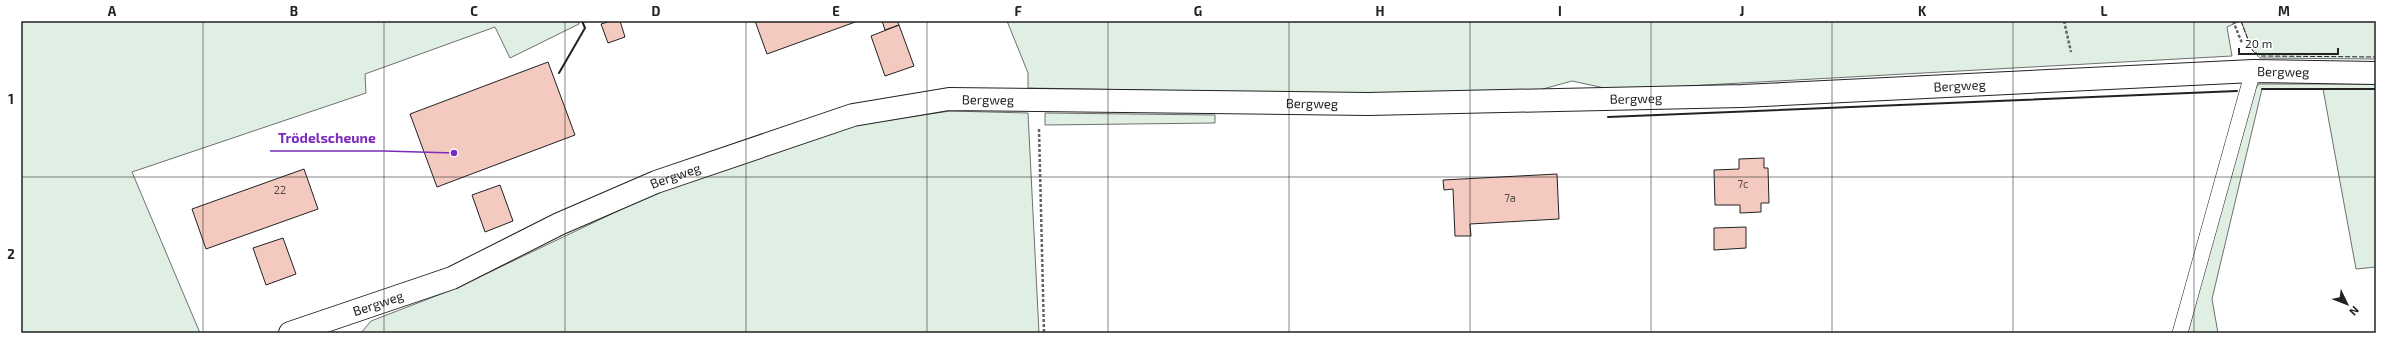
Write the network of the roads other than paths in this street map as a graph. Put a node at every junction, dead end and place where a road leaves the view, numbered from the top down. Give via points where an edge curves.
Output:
1 (2254, 71) junction
2 (2376, 73) edge
3 (290, 333) edge
4 (2180, 333) edge

1 - 2 street, Bergweg
1 - 3 street, Bergweg via 1718,97 1368,104 949,99 853,115 656,182 559,224 452,278
1 - 4 lane

